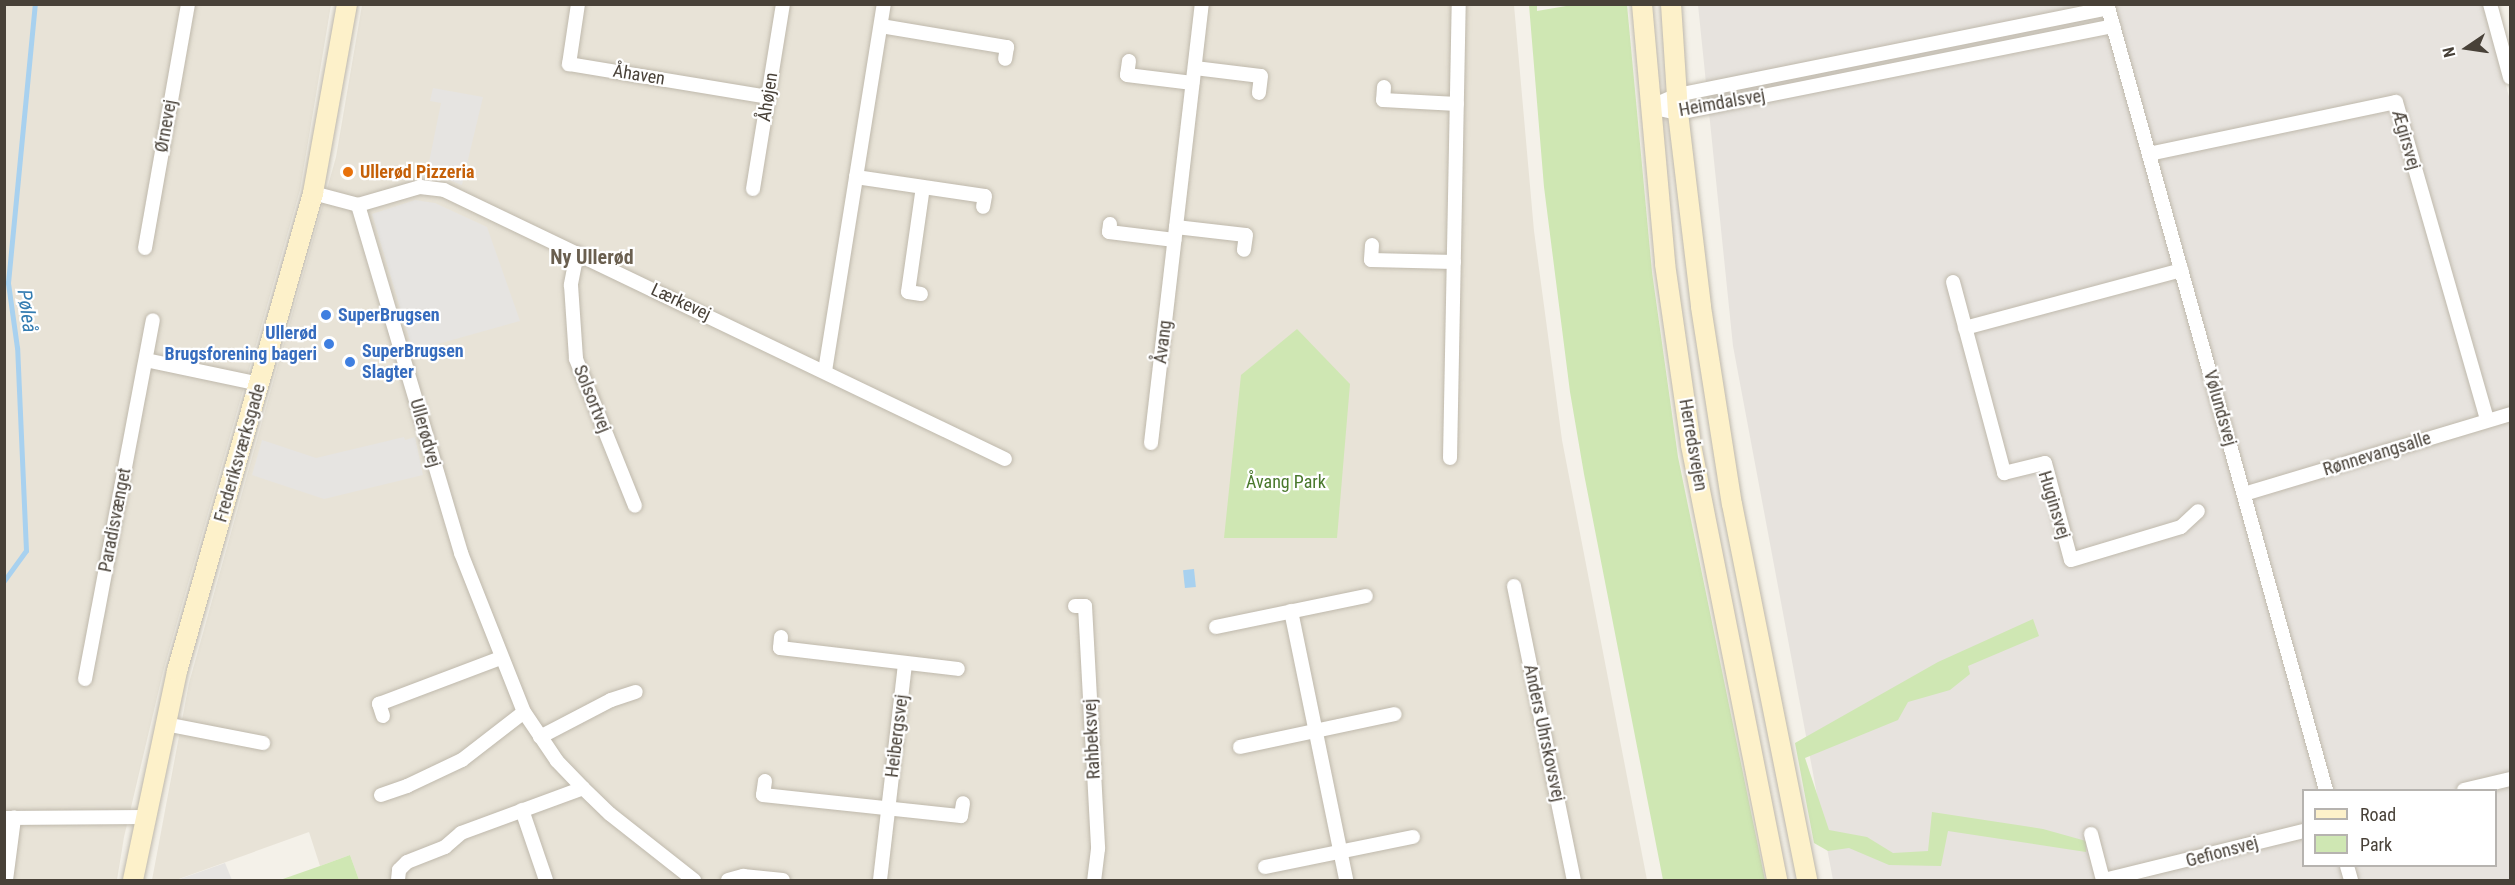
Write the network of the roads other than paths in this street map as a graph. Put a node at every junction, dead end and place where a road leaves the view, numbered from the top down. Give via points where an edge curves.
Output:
1 (188, 4) edge
2 (347, 4) edge
3 (578, 4) edge
4 (783, 4) edge
5 (884, 4) edge
6 (1202, 4) edge
7 (1459, 4) edge
8 (1642, 4) edge
9 (1671, 4) edge
10 (2490, 4) edge
11 (2107, 6) edge
12 (881, 26) junction
13 (2113, 26) junction
14 (1005, 59) dead end
15 (1129, 61) dead end
16 (1194, 75) junction
17 (2511, 77) edge
18 (1384, 87) dead end
19 (1259, 93) dead end
20 (768, 97) junction
21 (1457, 104) junction
22 (1678, 104) junction
23 (1650, 107) junction
24 (2149, 154) junction
25 (856, 177) junction
26 (923, 187) junction
27 (753, 189) dead end
28 (314, 194) junction
29 (358, 205) junction
30 (984, 207) dead end
31 (1110, 224) dead end
32 (1175, 233) junction
33 (1372, 244) dead end
34 (145, 248) dead end
35 (1244, 250) dead end
36 (577, 253) junction
37 (1454, 262) junction
38 (2181, 270) junction
39 (1953, 282) dead end
40 (921, 294) dead end
41 (153, 320) dead end
42 (1965, 328) junction
43 (146, 360) junction
44 (825, 371) junction
45 (260, 384) junction
46 (2511, 414) edge
47 (2487, 420) junction
48 (1151, 443) dead end
49 (1450, 458) dead end
50 (1005, 459) dead end
51 (2244, 494) junction
52 (635, 506) dead end
53 (2198, 512) dead end
54 (1514, 586) dead end
55 (1366, 596) dead end
56 (1075, 606) dead end
57 (1291, 611) junction
58 (1216, 627) dead end
59 (781, 637) dead end
60 (501, 658) junction
61 (906, 663) junction
62 (957, 669) dead end
63 (85, 680) dead end
64 (636, 692) dead end
65 (524, 712) junction
66 (1395, 714) dead end
67 (383, 716) dead end
68 (165, 724) junction
69 (1315, 731) junction
70 (540, 737) junction
71 (263, 743) dead end
72 (1240, 747) dead end
73 (2511, 779) edge
74 (765, 781) dead end
75 (583, 788) junction
76 (2326, 789) edge
77 (2468, 789) edge
78 (381, 795) dead end
79 (963, 803) dead end
80 (888, 808) junction
81 (522, 810) junction
82 (145, 817) junction
83 (9, 818) edge
84 (2302, 831) edge
85 (2091, 834) dead end
86 (1413, 837) dead end
87 (1340, 851) junction
88 (1265, 867) dead end
89 (6, 880) edge
90 (133, 880) edge
91 (398, 880) edge
92 (546, 880) edge
93 (694, 880) edge
94 (728, 880) edge
95 (783, 880) edge
96 (880, 880) edge
97 (1094, 880) edge
98 (1346, 880) edge
99 (1575, 880) edge
100 (1777, 880) edge
101 (1807, 880) edge
102 (2103, 880) edge

1 - 34 street, Ørnevej
2 - 28 street, Frederiksværksgade
3 - 20 street, Åhaven via 568,64
4 - 20 street, Åhøjen
5 - 12 street
6 - 16 street, Åvang
7 - 21 street
8 - 23 street, Herredsvejen
9 - 22 street, Herredsvejen
10 - 17 street
11 - 13 street, Vølundsvej
11 - 22 street, Heimdalsvej
12 - 14 street via 1007,47
12 - 25 street
13 - 22 street, Heimdalsvej
13 - 24 street, Vølundsvej
15 - 16 street via 1127,75
16 - 19 street via 1261,76
16 - 32 street, Åvang
18 - 21 street via 1383,100
20 - 27 street, Åhøjen
21 - 37 street
22 - 23 street, Heimdalsvej
22 - 101 street, Herredsvejen via 1701,307 1732,504
23 - 100 street, Herredsvejen via 1665,264 1691,445
24 - 38 street, Vølundsvej
24 - 47 street, Ægirsvej via 2396,102
25 - 26 street
25 - 44 street
26 - 30 street via 985,196
26 - 40 street via 908,292
28 - 29 street
28 - 45 street, Frederiksværksgade
29 - 36 street, Lærkevej via 420,187 444,190
29 - 60 street, Ullerødvej via 461,553
31 - 32 street via 1109,232
32 - 35 street via 1246,235
32 - 48 street, Åvang
33 - 37 street via 1371,260
36 - 44 street, Lærkevej
36 - 52 street, Solsortvej via 571,285 576,359
37 - 49 street
38 - 42 street
38 - 51 street, Vølundsvej
39 - 42 street, Huginsvej
41 - 43 street, Paradisvænget
42 - 53 street, Huginsvej via 2004,473 2045,464 2071,560 2181,526
43 - 45 street
43 - 63 street, Paradisvænget
44 - 50 street, Lærkevej
45 - 68 street, Frederiksværksgade
46 - 47 street, Rønnevangsalle
47 - 51 street, Rønnevangsalle
51 - 76 street, Vølundsvej
54 - 99 street, Anders Uhrskovsvej
55 - 57 street
56 - 97 street, Rahbeksvej via 1085,606 1098,849
57 - 58 street
57 - 69 street
59 - 61 street via 780,648
60 - 65 street, Ullerødvej
60 - 67 street via 379,704
61 - 62 street
61 - 80 street, Heibergsvej
64 - 70 street via 611,700
65 - 70 street, Ullerødvej
65 - 78 street via 462,760
66 - 69 street
68 - 71 street
68 - 82 street, Frederiksværksgade
69 - 72 street
69 - 87 street
70 - 75 street, Ullerødvej
73 - 77 street
74 - 80 street via 763,795
75 - 81 street
75 - 93 street, Ullerødvej
79 - 80 street via 961,816
80 - 96 street, Heibergsvej
81 - 91 street via 461,833 445,847 407,862 399,870
81 - 92 street
82 - 83 street
82 - 90 street, Frederiksværksgade
83 - 89 street
84 - 102 street, Gefionsvej
85 - 102 street, Gefionsvej
86 - 87 street
87 - 88 street
87 - 98 street
94 - 95 street via 743,876

